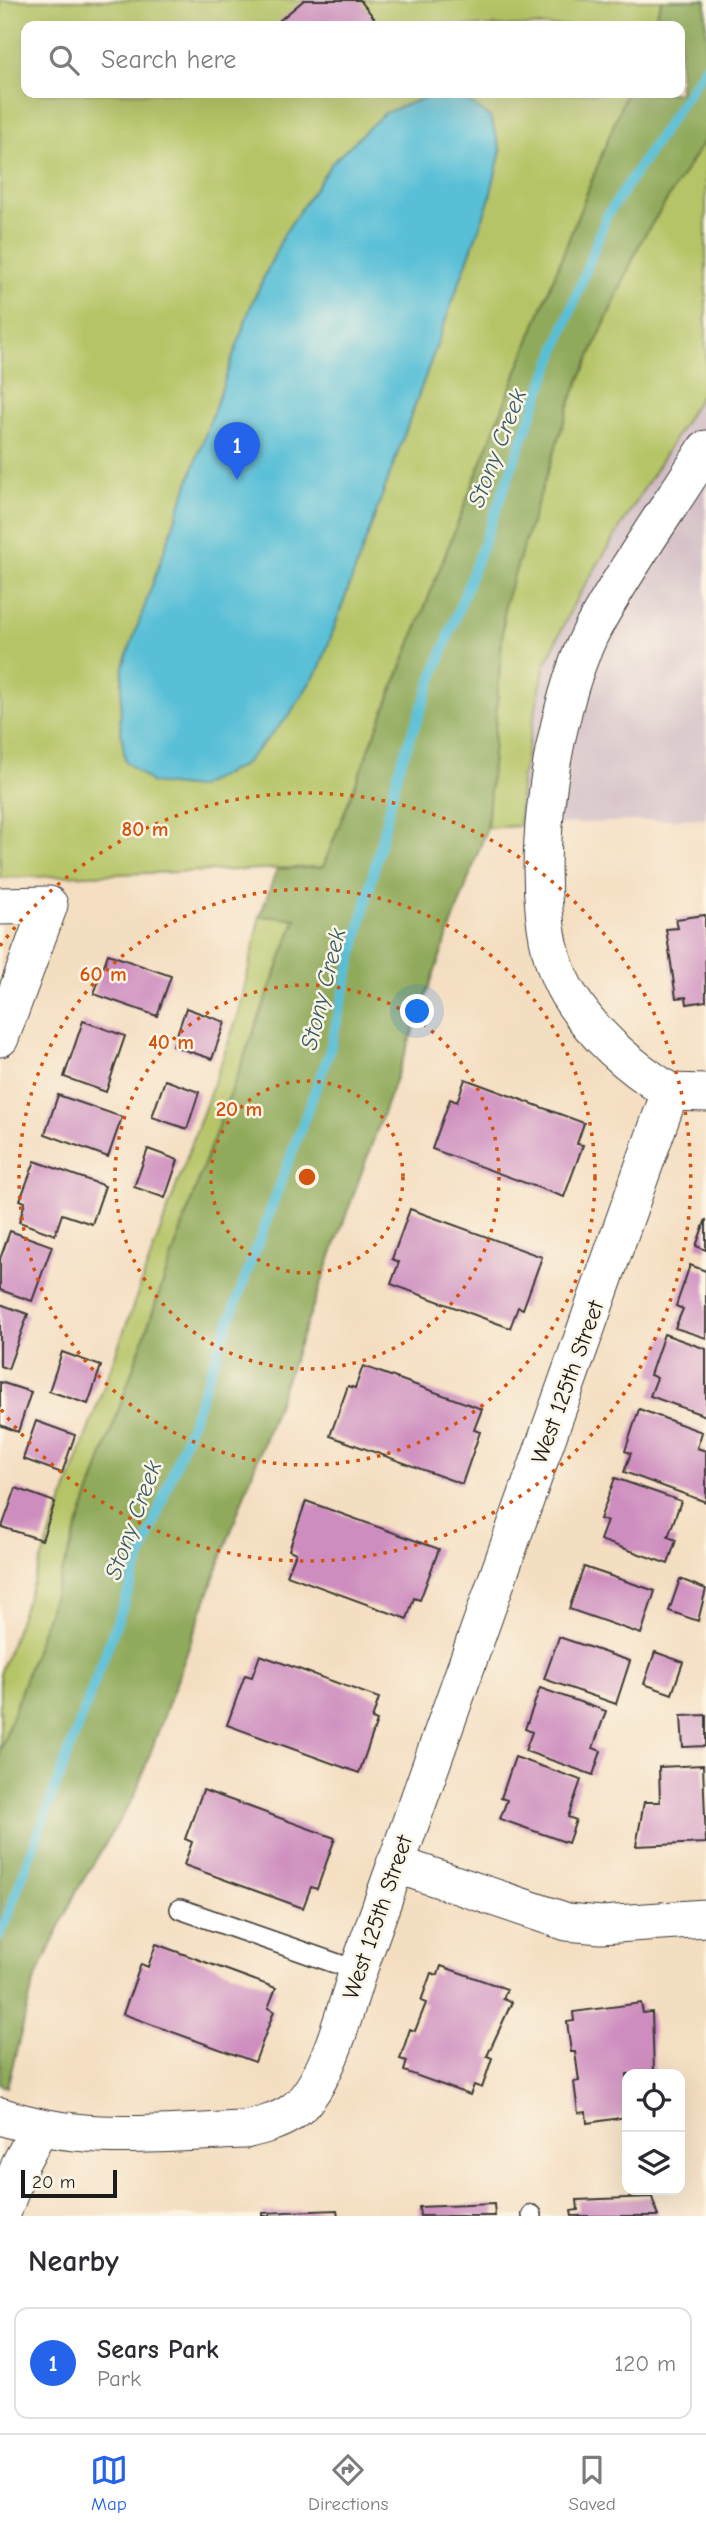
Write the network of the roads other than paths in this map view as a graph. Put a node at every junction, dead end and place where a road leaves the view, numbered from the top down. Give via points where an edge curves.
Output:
1 (706, 449) edge
2 (0, 906) edge
3 (0, 1038) edge
4 (670, 1092) junction
5 (706, 1093) edge
6 (396, 1864) junction
7 (180, 1909) dead end
8 (706, 1918) edge
9 (358, 1971) junction
10 (0, 2116) edge
11 (39, 2129) junction
12 (1, 2216) edge

1 - 4 street via 592,630 561,716 546,798 544,908 566,992 596,1033 629,1066
2 - 3 street via 49,905
4 - 5 street
4 - 6 street, West 125th Street
6 - 8 street via 567,1922
6 - 9 street, West 125th Street
7 - 9 lane
9 - 11 street, West 125th Street via 317,2083 280,2119 245,2130 88,2136
10 - 11 street, West 125th Street
11 - 12 street

